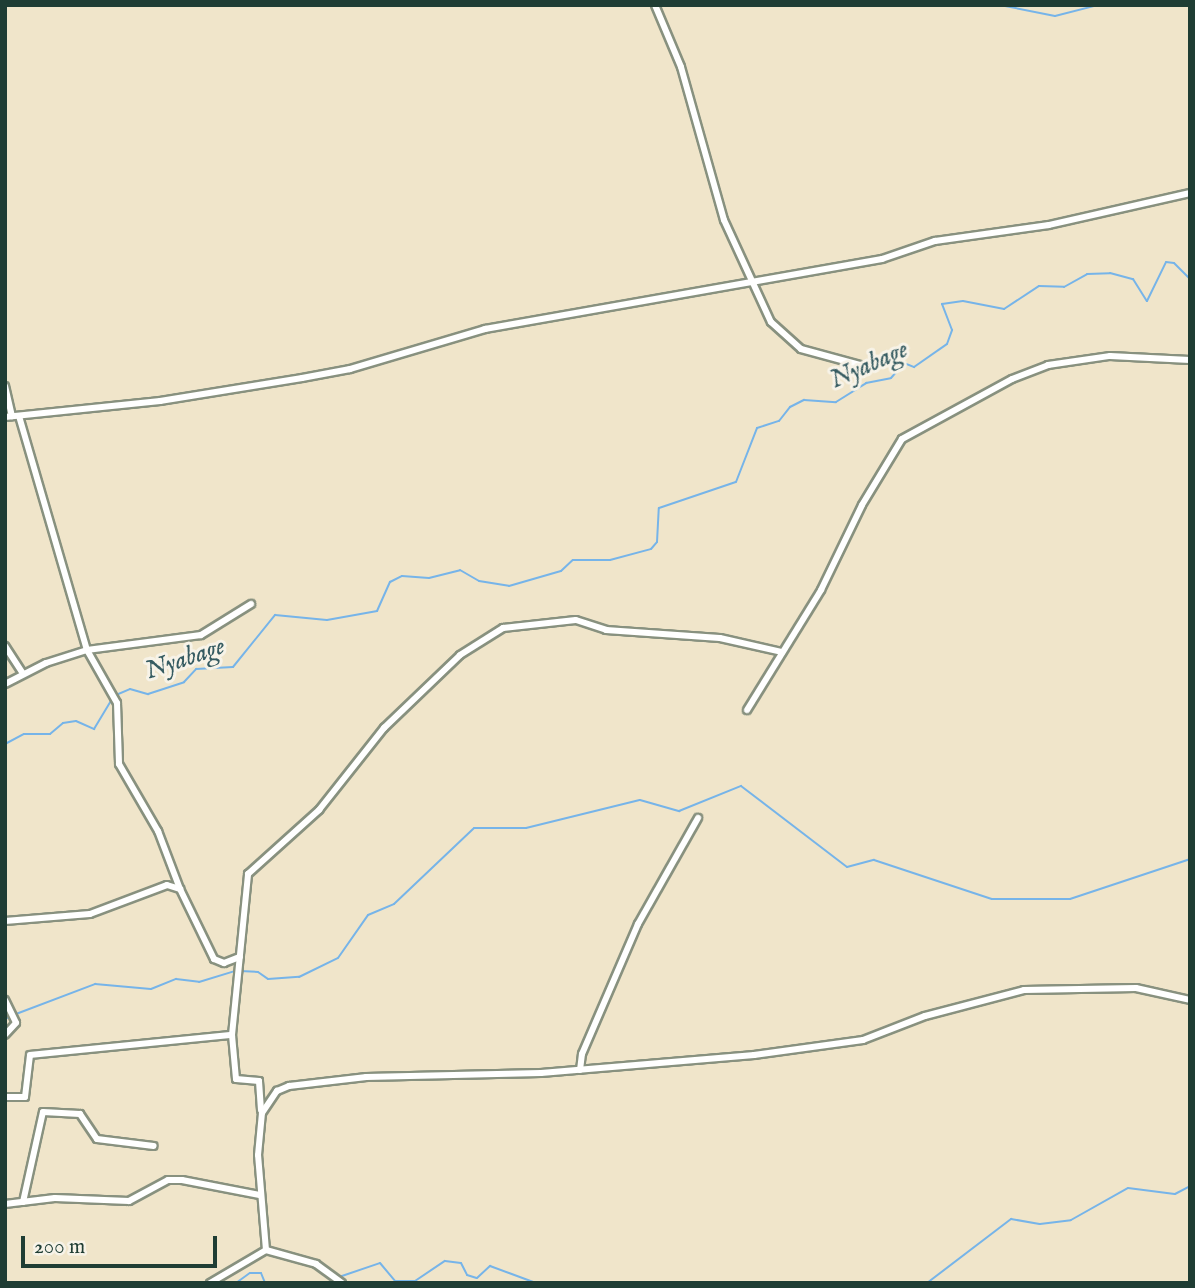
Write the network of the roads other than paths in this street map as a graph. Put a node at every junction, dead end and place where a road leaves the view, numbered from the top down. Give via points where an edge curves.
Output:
1 (655, 5) edge
2 (1190, 193) edge
3 (752, 283) junction
4 (1190, 360) edge
5 (860, 365) dead end
6 (5, 386) edge
7 (12, 416) edge
8 (251, 604) dead end
9 (5, 646) edge
10 (87, 650) junction
11 (782, 652) junction
12 (23, 674) junction
13 (5, 684) edge
14 (747, 710) dead end
15 (698, 818) dead end
16 (180, 889) junction
17 (5, 921) edge
18 (240, 957) junction
19 (5, 1000) edge
20 (1190, 1000) edge
21 (5, 1035) edge
22 (232, 1035) junction
23 (580, 1070) junction
24 (5, 1097) edge
25 (262, 1112) junction
26 (154, 1146) dead end
27 (260, 1195) junction
28 (23, 1202) junction
29 (5, 1204) edge
30 (266, 1250) junction
31 (210, 1283) edge
32 (342, 1283) edge

1 - 3 street via 681,67 724,220
2 - 3 street via 1049,225 935,241 883,259
3 - 5 street via 771,321 788,341 813,355
3 - 7 street via 485,329 302,378 160,401
4 - 11 street via 1110,356 1048,365 911,432 890,453 821,590
6 - 7 street
7 - 10 street
8 - 10 street via 201,635
9 - 12 street
10 - 12 street
10 - 16 street via 117,703 119,764 158,831
11 - 14 street
11 - 18 street via 720,638 606,630 583,620 529,623 493,632 415,695 319,810 248,874
12 - 13 street
15 - 23 street via 638,924 582,1054
16 - 17 street via 167,885 90,914
16 - 18 street via 214,959 224,964
18 - 22 street
19 - 21 street via 16,1023
20 - 23 street via 1136,988 1024,990 925,1016 863,1040
22 - 24 street via 30,1055 25,1097
22 - 25 street via 236,1079 259,1081
23 - 25 street via 336,1080 277,1091
25 - 27 street
26 - 28 street via 97,1139 80,1114 43,1112
27 - 28 street via 168,1180 129,1201 55,1198
27 - 30 street
28 - 29 street
30 - 31 street
30 - 32 street via 316,1264

